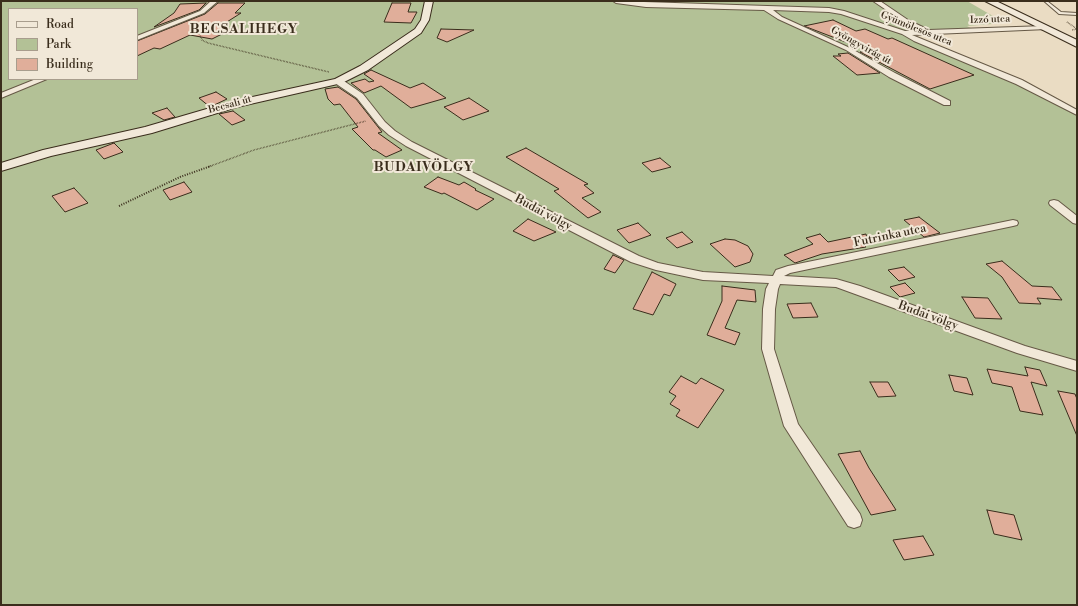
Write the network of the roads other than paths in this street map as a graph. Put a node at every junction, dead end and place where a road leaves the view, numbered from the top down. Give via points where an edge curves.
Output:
1 (215, 1) edge
2 (428, 1) edge
3 (616, 1) edge
4 (876, 1) edge
5 (989, 1) edge
6 (1045, 1) edge
7 (765, 8) junction
8 (1077, 14) edge
9 (1045, 28) junction
10 (935, 32) junction
11 (904, 33) junction
12 (138, 38) edge
13 (1077, 44) edge
14 (41, 80) edge
15 (342, 80) junction
16 (1, 96) edge
17 (947, 103) dead end
18 (1077, 113) edge
19 (1, 167) edge
20 (1054, 202) dead end
21 (1077, 221) edge
22 (1014, 223) dead end
23 (776, 281) junction
24 (1077, 366) edge
25 (854, 520) dead end

1 - 12 street via 202,12
2 - 15 main road, Becsali út via 425,20 418,31
3 - 7 street, Gyümölcsös utca via 646,5
4 - 10 street, Izzó utca via 915,26
5 - 9 main road
6 - 8 lane via 1060,13
7 - 11 street, Gyümölcsös utca via 839,11
7 - 17 street, Gyöngyvirág út via 780,18 848,49
9 - 10 street, Izzó utca
9 - 13 main road
10 - 11 street, Izzó utca
11 - 18 street, Gyümölcsös utca via 1018,82
14 - 16 street
15 - 19 main road, Becsali út via 234,104 148,130 48,153
15 - 23 street, Budai völgy via 360,96 392,133 409,144 635,260 703,276
20 - 21 street
22 - 23 street, Futrinka utca via 788,270 780,273
23 - 24 street, Budai völgy via 836,283 1022,350
23 - 25 street via 769,309 768,349 791,426

